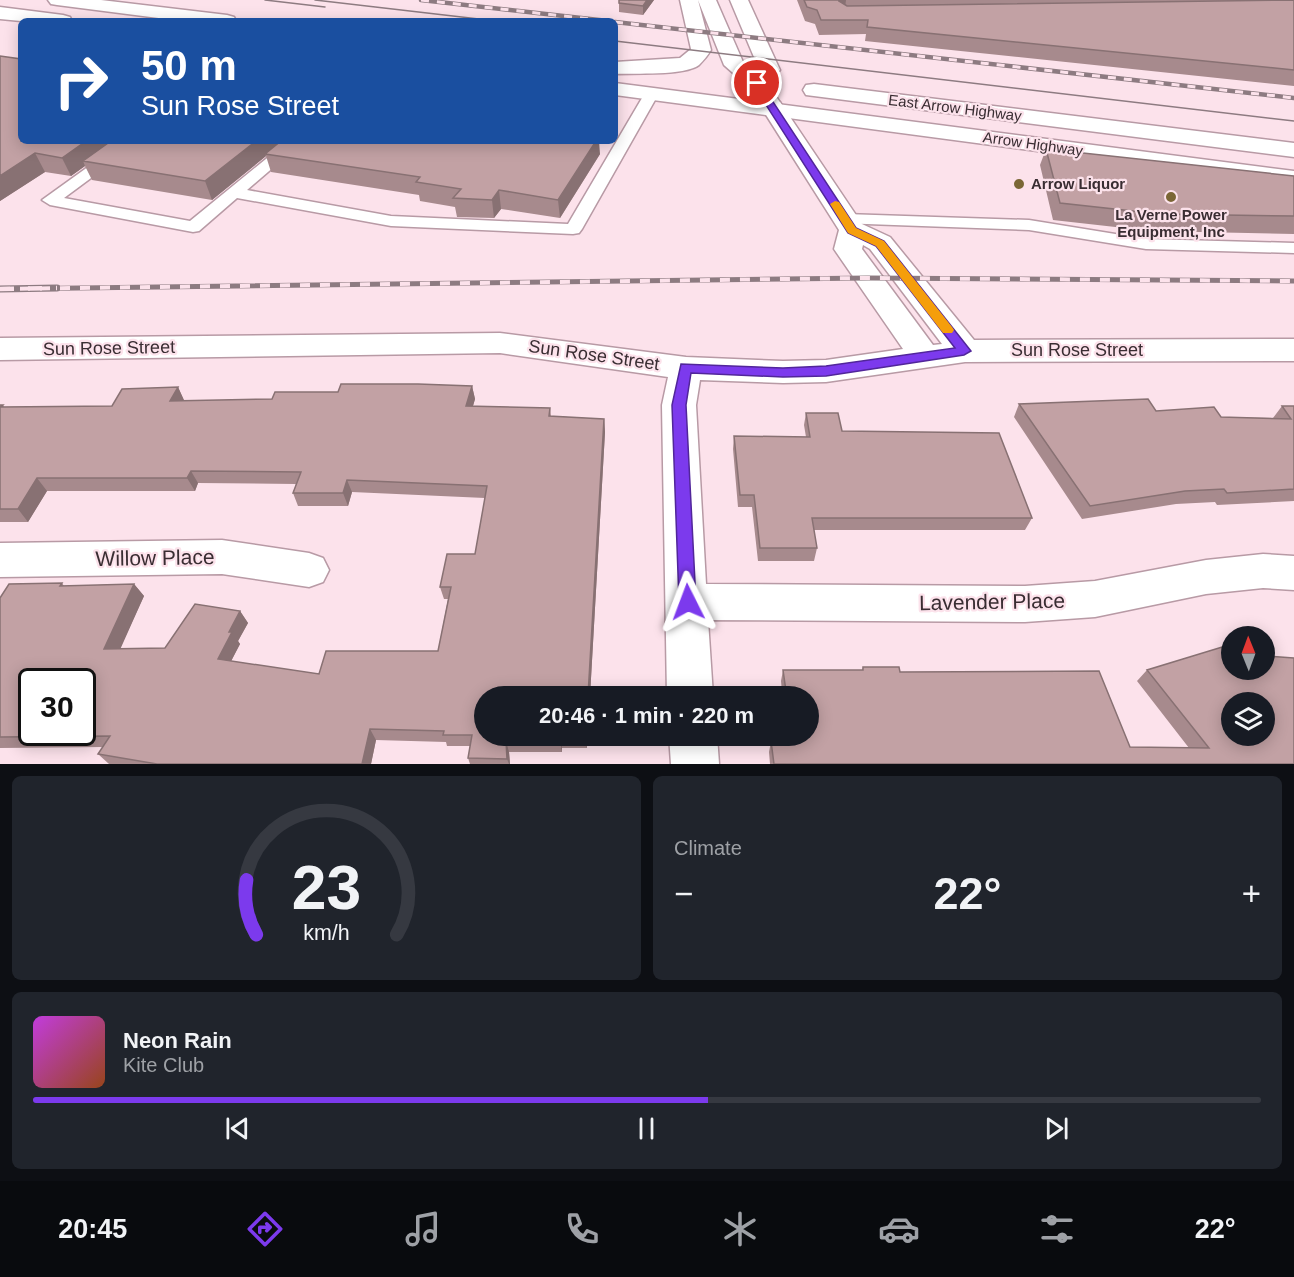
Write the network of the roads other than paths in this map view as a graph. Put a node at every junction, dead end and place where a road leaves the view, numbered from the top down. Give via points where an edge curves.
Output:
1 (57, 0) edge
2 (690, 0) edge
3 (707, 0) edge
4 (739, 0) edge
5 (0, 13) edge
6 (39, 18) edge
7 (203, 18) edge
8 (618, 68) edge
9 (618, 68) edge
10 (704, 78) dead end
11 (725, 80) dead end
12 (757, 83) junction
13 (618, 89) edge
14 (652, 93) junction
15 (780, 94) junction
16 (618, 120) edge
17 (634, 123) junction
18 (130, 144) edge
19 (293, 144) edge
20 (1294, 150) edge
21 (1294, 178) edge
22 (234, 193) junction
23 (848, 225) junction
24 (1294, 248) edge
25 (0, 349) edge
26 (1294, 350) edge
27 (964, 351) junction
28 (926, 357) junction
29 (686, 368) junction
30 (0, 560) edge
31 (309, 570) dead end
32 (1294, 573) edge
33 (688, 602) junction
34 (690, 686) edge
35 (694, 746) edge
36 (695, 764) edge

1 - 7 main road
2 - 8 main road via 701,50 696,57 681,64
3 - 12 main road via 734,65
4 - 12 main road via 770,70
5 - 6 main road
9 - 10 main road
11 - 12 main road, East Arrow Highway
12 - 15 main road, East Arrow Highway
13 - 14 main road, East Arrow Highway
14 - 15 main road, East Arrow Highway
14 - 17 lane
15 - 20 main road, East Arrow Highway
15 - 21 main road, Arrow Highway via 1023,143
15 - 23 main road
16 - 17 lane
17 - 22 lane via 573,229 391,220
18 - 22 lane via 50,200 193,227
19 - 22 lane
23 - 24 lane via 1029,225 1146,244
23 - 27 main road via 880,243
23 - 28 main road via 848,249
25 - 29 main road, Sun Rose Street via 500,343
26 - 27 main road, Sun Rose Street
27 - 28 main road, Sun Rose Street
28 - 29 main road, Sun Rose Street via 826,371
29 - 33 main road via 679,405
30 - 31 main road, Willow Place via 222,557
32 - 33 main road, Lavender Place via 1263,571 1206,577 1095,599 1025,604
33 - 34 main road
35 - 36 main road

